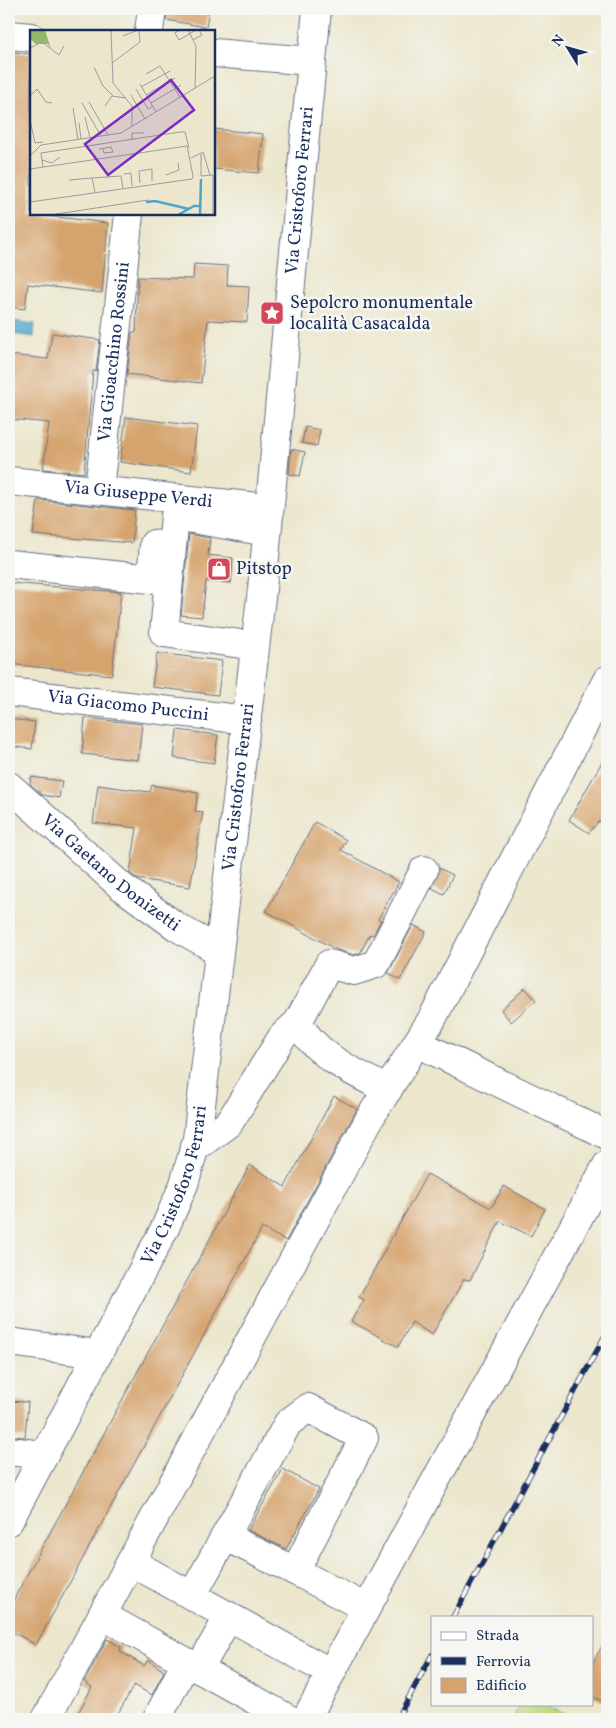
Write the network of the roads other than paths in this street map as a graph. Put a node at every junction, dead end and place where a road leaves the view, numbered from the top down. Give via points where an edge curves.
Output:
1 (152, 9) edge
2 (317, 9) edge
3 (149, 30) edge
4 (9, 35) edge
5 (30, 37) edge
6 (215, 53) edge
7 (311, 61) junction
8 (129, 215) edge
9 (9, 481) edge
10 (98, 490) junction
11 (159, 496) junction
12 (268, 520) junction
13 (9, 564) edge
14 (254, 646) junction
15 (607, 680) edge
16 (9, 692) edge
17 (247, 720) junction
18 (9, 786) edge
19 (424, 870) dead end
20 (218, 951) junction
21 (298, 1022) junction
22 (418, 1042) junction
23 (388, 1090) junction
24 (607, 1135) edge
25 (195, 1148) junction
26 (607, 1165) edge
27 (9, 1342) edge
28 (98, 1354) junction
29 (9, 1451) edge
30 (44, 1455) junction
31 (9, 1521) edge
32 (226, 1536) junction
33 (131, 1562) junction
34 (294, 1571) junction
35 (193, 1594) junction
36 (366, 1608) junction
37 (102, 1615) junction
38 (229, 1616) junction
39 (193, 1666) junction
40 (331, 1673) junction
41 (46, 1719) edge
42 (157, 1719) edge
43 (289, 1719) edge
44 (306, 1719) edge

1 - 3 street
2 - 7 street, Via Cristoforo Ferrari
4 - 5 street
6 - 7 street
7 - 12 street, Via Cristoforo Ferrari
8 - 10 street, Via Gioacchino Rossini
9 - 10 street, Via Giuseppe Verdi
10 - 11 street, Via Giuseppe Verdi
11 - 12 street, Via Giuseppe Verdi
11 - 13 street via 151,579
12 - 14 street, Via Cristoforo Ferrari
12 - 14 street via 176,516 164,633
14 - 17 street, Via Cristoforo Ferrari
15 - 22 street
16 - 17 street, Via Giacomo Puccini
17 - 20 street, Via Cristoforo Ferrari
18 - 20 street, Via Gaetano Donizetti via 133,896
19 - 21 street via 376,964 354,971 329,964
20 - 25 street, Via Cristoforo Ferrari
21 - 23 street via 306,1038 341,1064
21 - 25 street via 282,1037 229,1123
22 - 23 street
22 - 24 street
23 - 33 street
25 - 28 street, Via Cristoforo Ferrari via 171,1215
26 - 36 street
27 - 28 street
28 - 30 street, Via Cristoforo Ferrari
29 - 30 street
30 - 31 street, Via Cristoforo Ferrari
32 - 34 street
32 - 34 street via 288,1423 308,1408 364,1438
32 - 35 street
33 - 35 street
33 - 37 street
34 - 36 street
35 - 38 street
36 - 40 street
37 - 39 street
37 - 41 street
38 - 39 street
38 - 40 street
39 - 42 street
39 - 43 street
40 - 44 street

